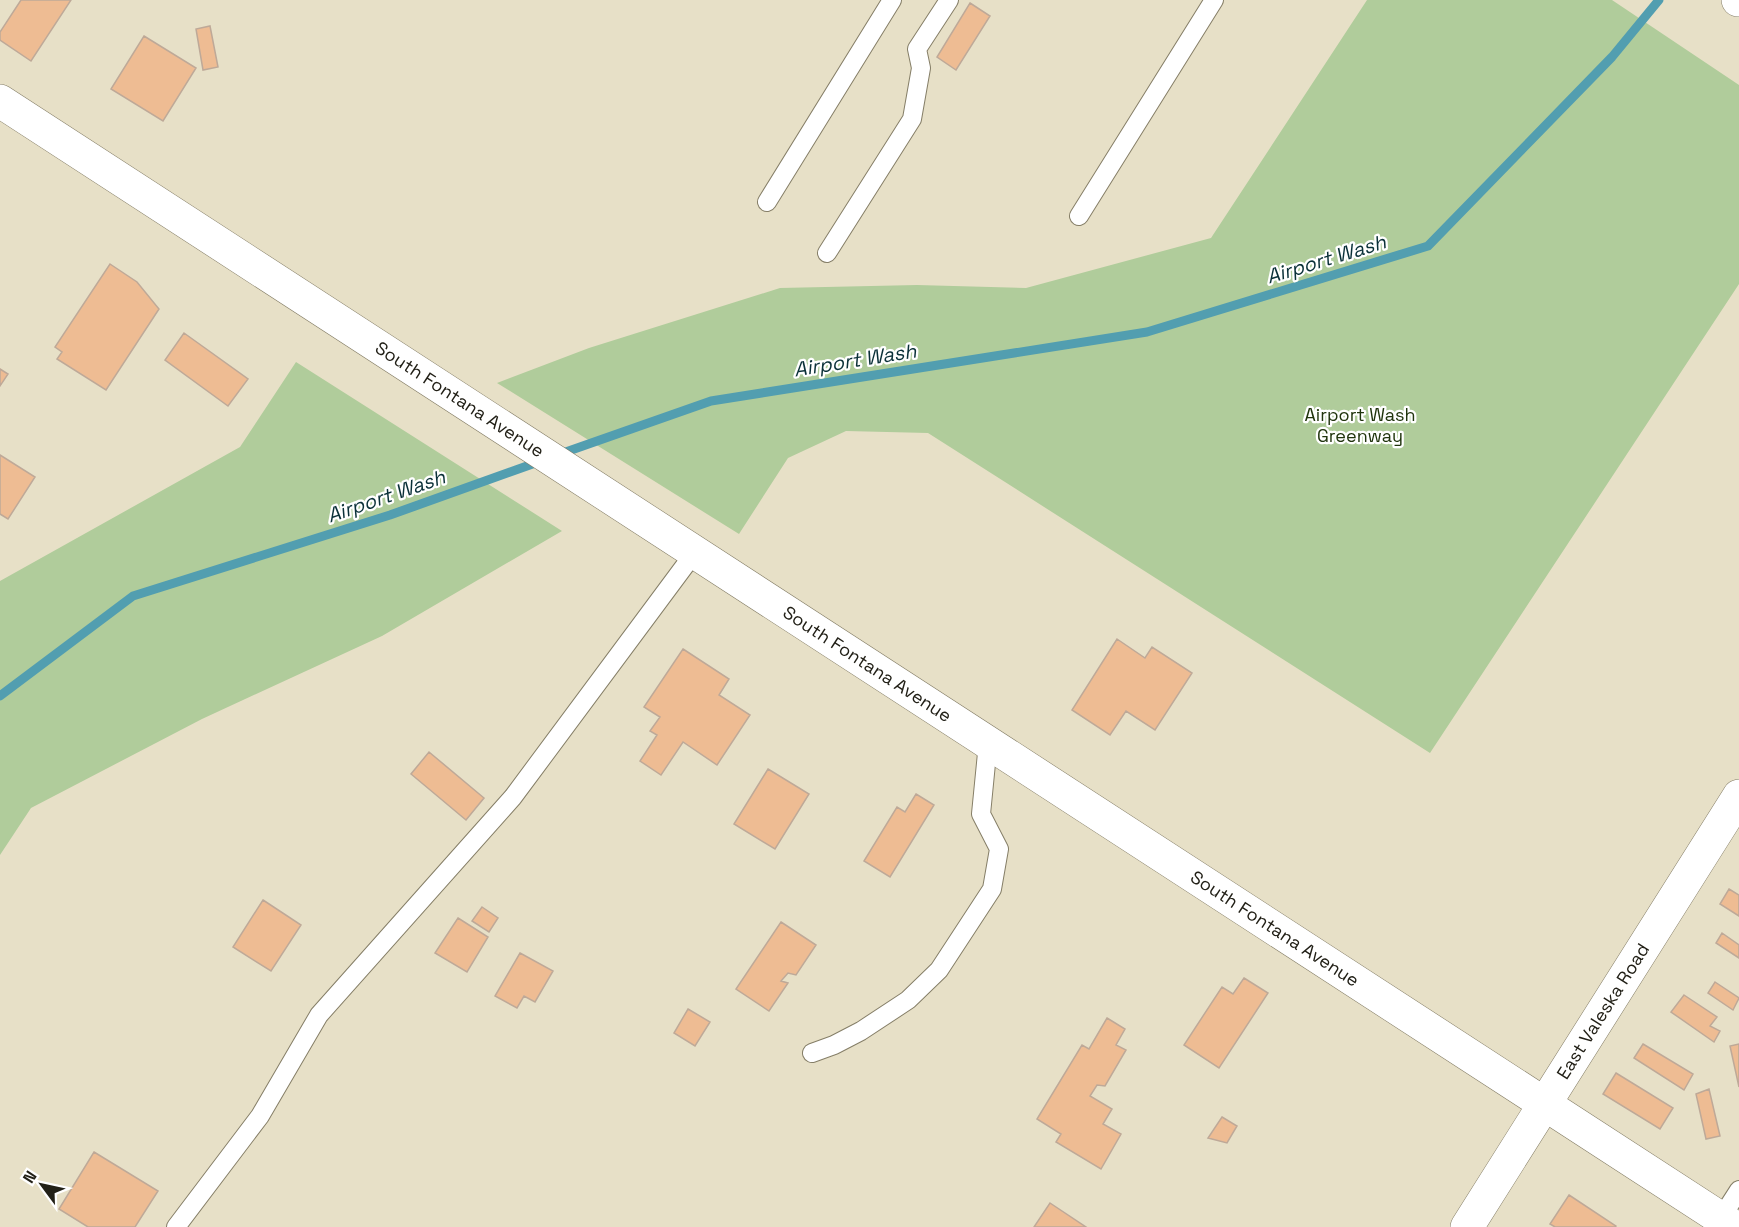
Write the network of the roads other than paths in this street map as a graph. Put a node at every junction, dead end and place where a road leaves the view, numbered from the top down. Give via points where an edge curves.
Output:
1 (892, 0) edge
2 (949, 0) edge
3 (1214, 0) edge
4 (0, 101) edge
5 (767, 202) dead end
6 (1079, 216) dead end
7 (827, 253) dead end
8 (694, 552) junction
9 (988, 743) junction
10 (1739, 796) edge
11 (812, 1053) dead end
12 (1545, 1105) junction
13 (1739, 1190) edge
14 (1728, 1223) edge
15 (176, 1227) edge
16 (1467, 1227) edge

1 - 5 lane
2 - 7 lane via 917,49 921,68 912,119
3 - 6 lane
4 - 8 street, South Fontana Avenue
8 - 9 street, South Fontana Avenue
8 - 15 lane via 513,797 320,1015 260,1116
9 - 11 lane via 981,814 999,849 992,889 939,970 908,1000 834,1046
9 - 12 street, South Fontana Avenue
10 - 12 street, East Valeska Road
12 - 14 street, South Fontana Avenue
12 - 16 street, East Valeska Road
13 - 14 lane

